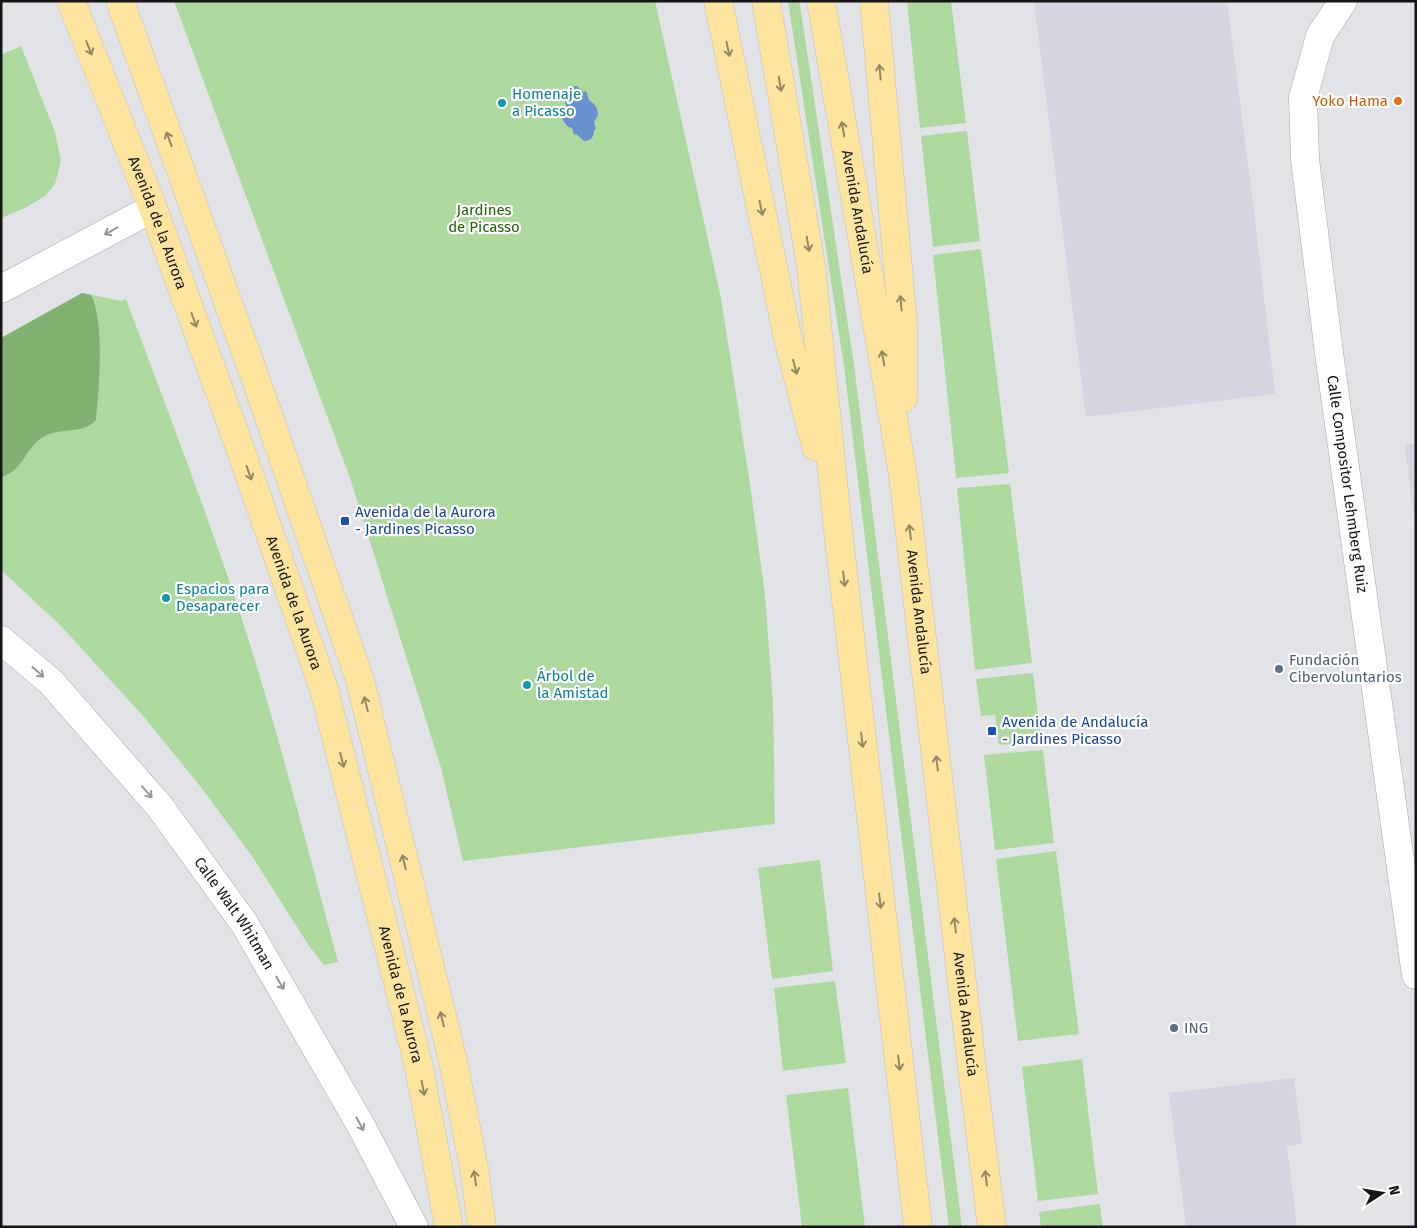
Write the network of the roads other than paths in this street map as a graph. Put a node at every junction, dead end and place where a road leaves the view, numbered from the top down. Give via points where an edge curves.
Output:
1 (70, 1) edge
2 (120, 1) edge
3 (718, 1) edge
4 (766, 1) edge
5 (821, 1) edge
6 (874, 1) edge
7 (1343, 1) edge
8 (153, 208) junction
9 (1, 289) edge
10 (904, 475) junction
11 (838, 530) junction
12 (1, 640) edge
13 (1416, 975) edge
14 (414, 1227) edge
15 (449, 1227) edge
16 (482, 1227) edge
17 (918, 1227) edge
18 (992, 1227) edge

1 -> 8 main road, Avenida de la Aurora
16 -> 2 main road via 453,1061 360,680
3 -> 11 main road via 788,340
4 -> 11 main road via 811,266
10 -> 5 main road, Avenida Andalucía
10 -> 6 main road via 903,324
7 - 13 street, Calle Compositor Lehmberg Ruiz via 1320,36 1303,98 1305,159
8 -> 9 street
8 -> 15 main road, Avenida de la Aurora via 324,688 419,1067
18 -> 10 main road, Avenida Andalucía
11 -> 17 main road
12 -> 14 street, Calle Walt Whitman via 50,682 160,806 244,922 356,1115

